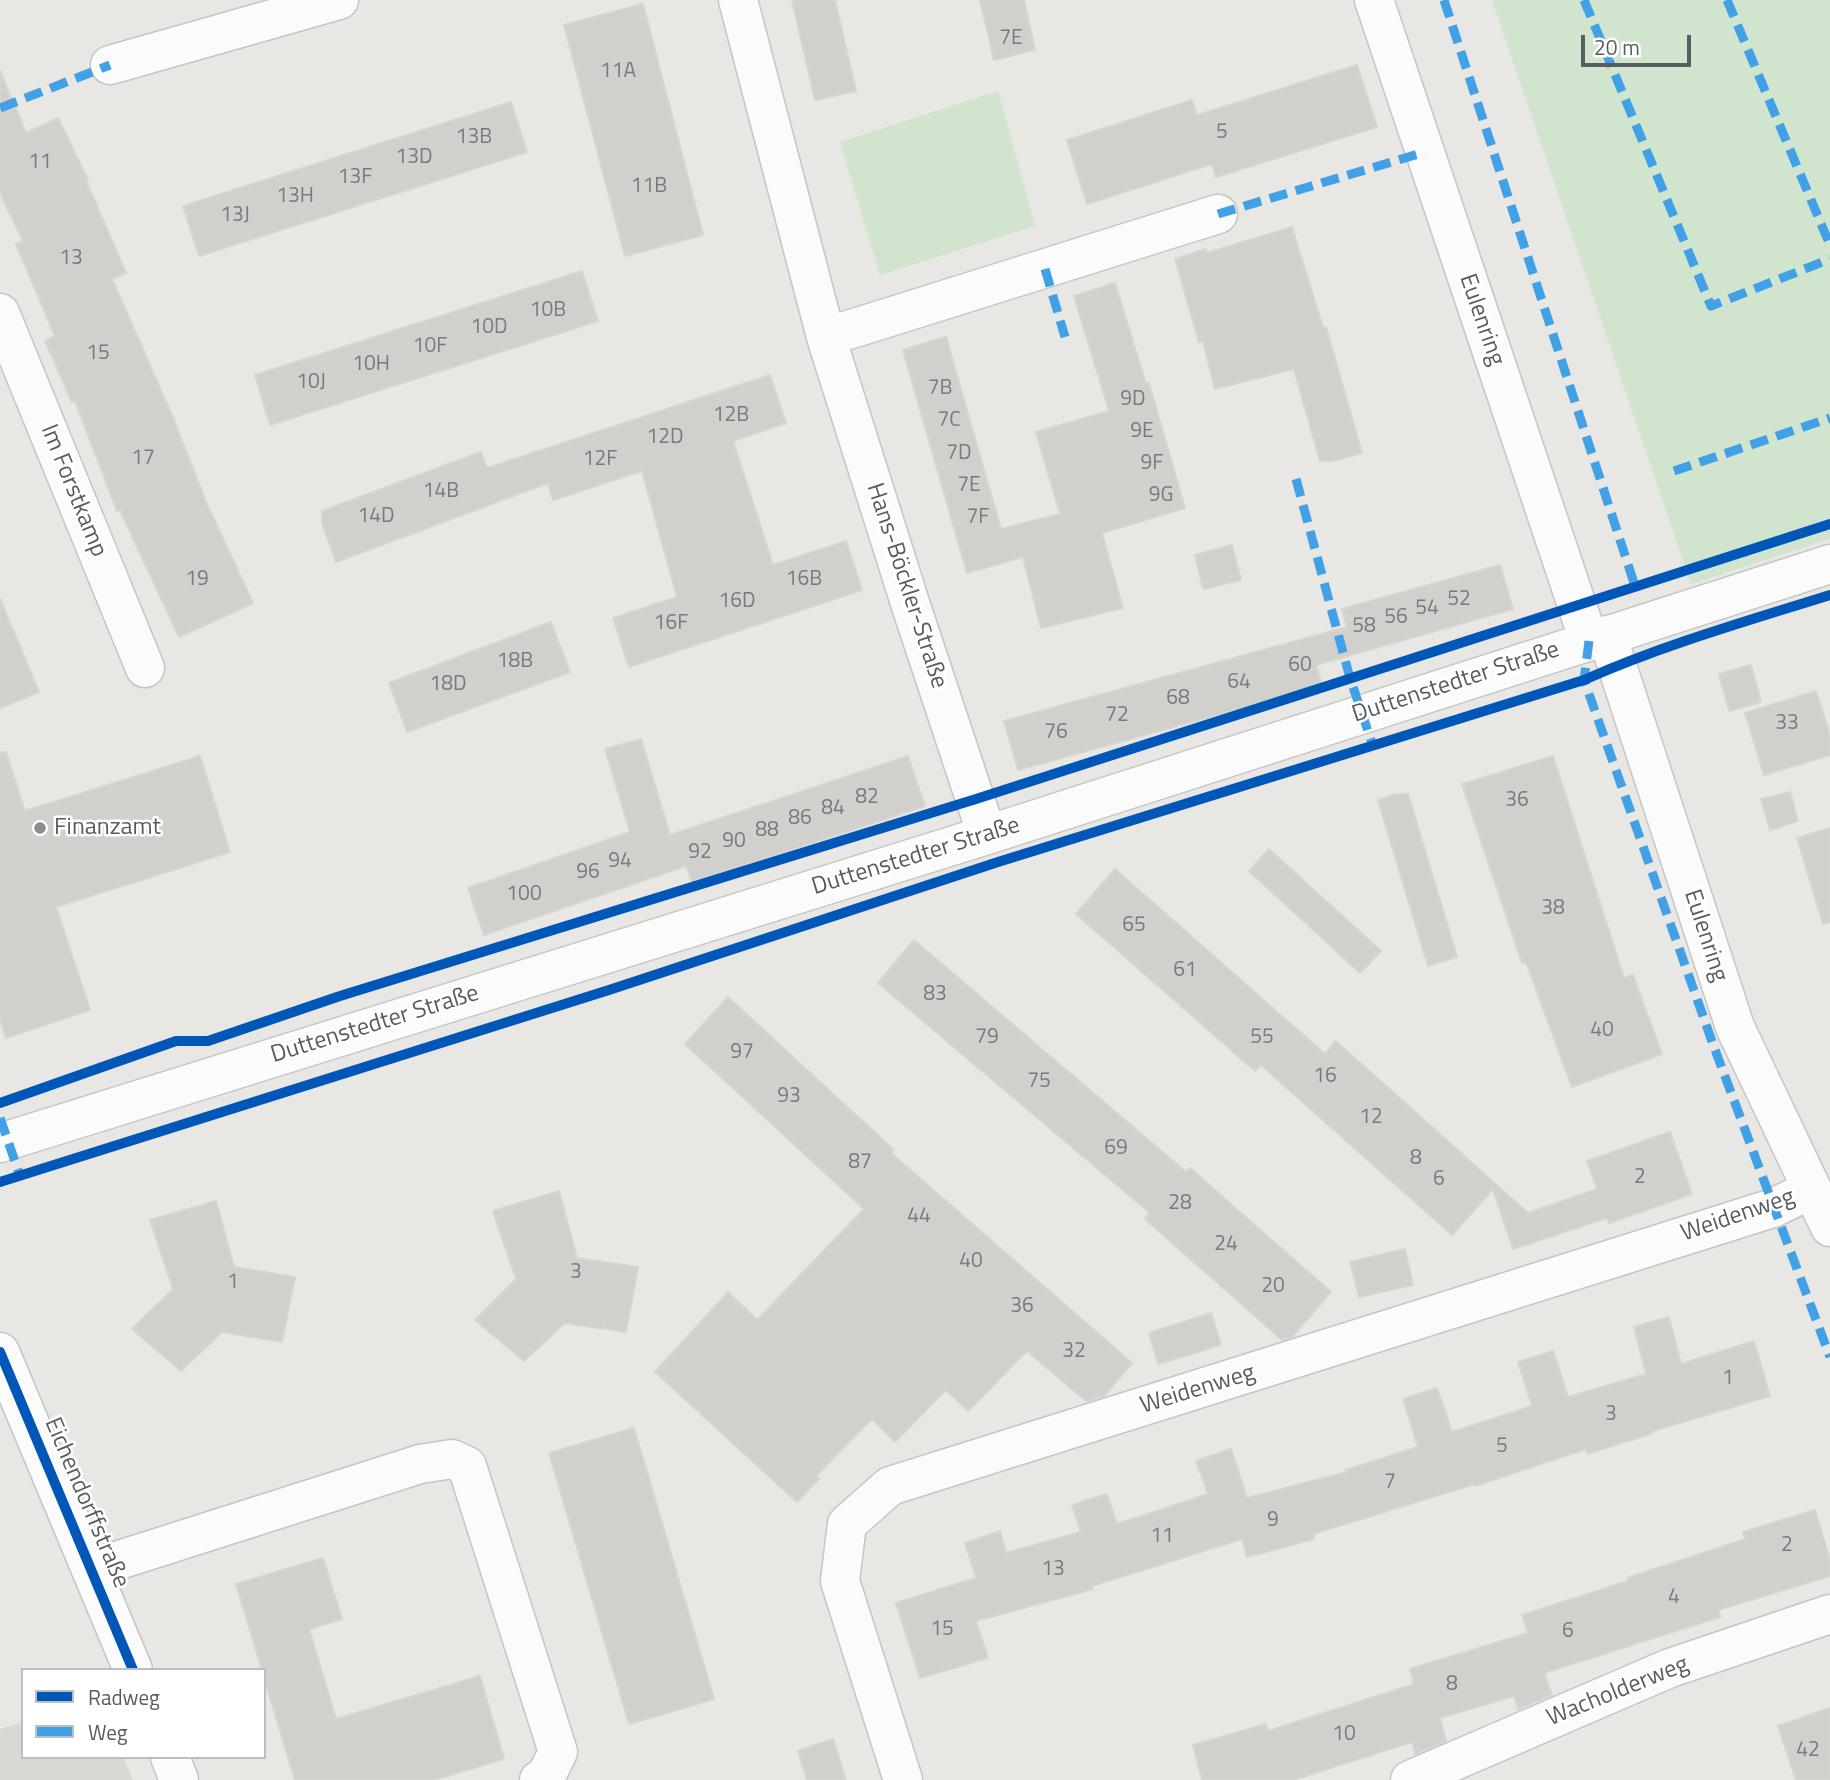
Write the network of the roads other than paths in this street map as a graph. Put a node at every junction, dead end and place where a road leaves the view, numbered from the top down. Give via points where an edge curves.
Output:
1 (340, 0) edge
2 (738, 0) edge
3 (1374, 0) edge
4 (110, 65) dead end
5 (1218, 214) dead end
6 (0, 313) edge
7 (826, 337) junction
8 (1830, 564) edge
9 (1598, 638) junction
10 (145, 668) dead end
11 (987, 835) junction
12 (0, 1143) edge
13 (1812, 1189) junction
14 (1830, 1227) edge
15 (0, 1352) edge
16 (91, 1569) junction
17 (1830, 1614) edge
18 (132, 1668) edge
19 (171, 1759) edge
20 (179, 1780) edge
21 (539, 1780) edge
22 (903, 1780) edge
23 (1410, 1780) edge

1 - 4 street
2 - 7 street, Hans-Böckler-Straße
3 - 9 street, Eulenring
5 - 7 street
6 - 10 street, Im Forstkamp
7 - 11 street, Hans-Böckler-Straße
8 - 9 street, Duttenstedter Straße
9 - 11 street, Duttenstedter Straße
9 - 13 street, Eulenring via 1735,1027
11 - 12 street, Duttenstedter Straße
13 - 14 street, Eulenring
13 - 22 street, Weidenweg via 1773,1208 890,1486 847,1524 839,1581
15 - 16 street, Eichendorffstraße
16 - 18 street, Eichendorffstraße
16 - 21 street, Eichendorffstraße via 420,1464 452,1459 467,1466 558,1752 546,1776
17 - 23 street, Wacholderweg via 1670,1668
19 - 20 street

